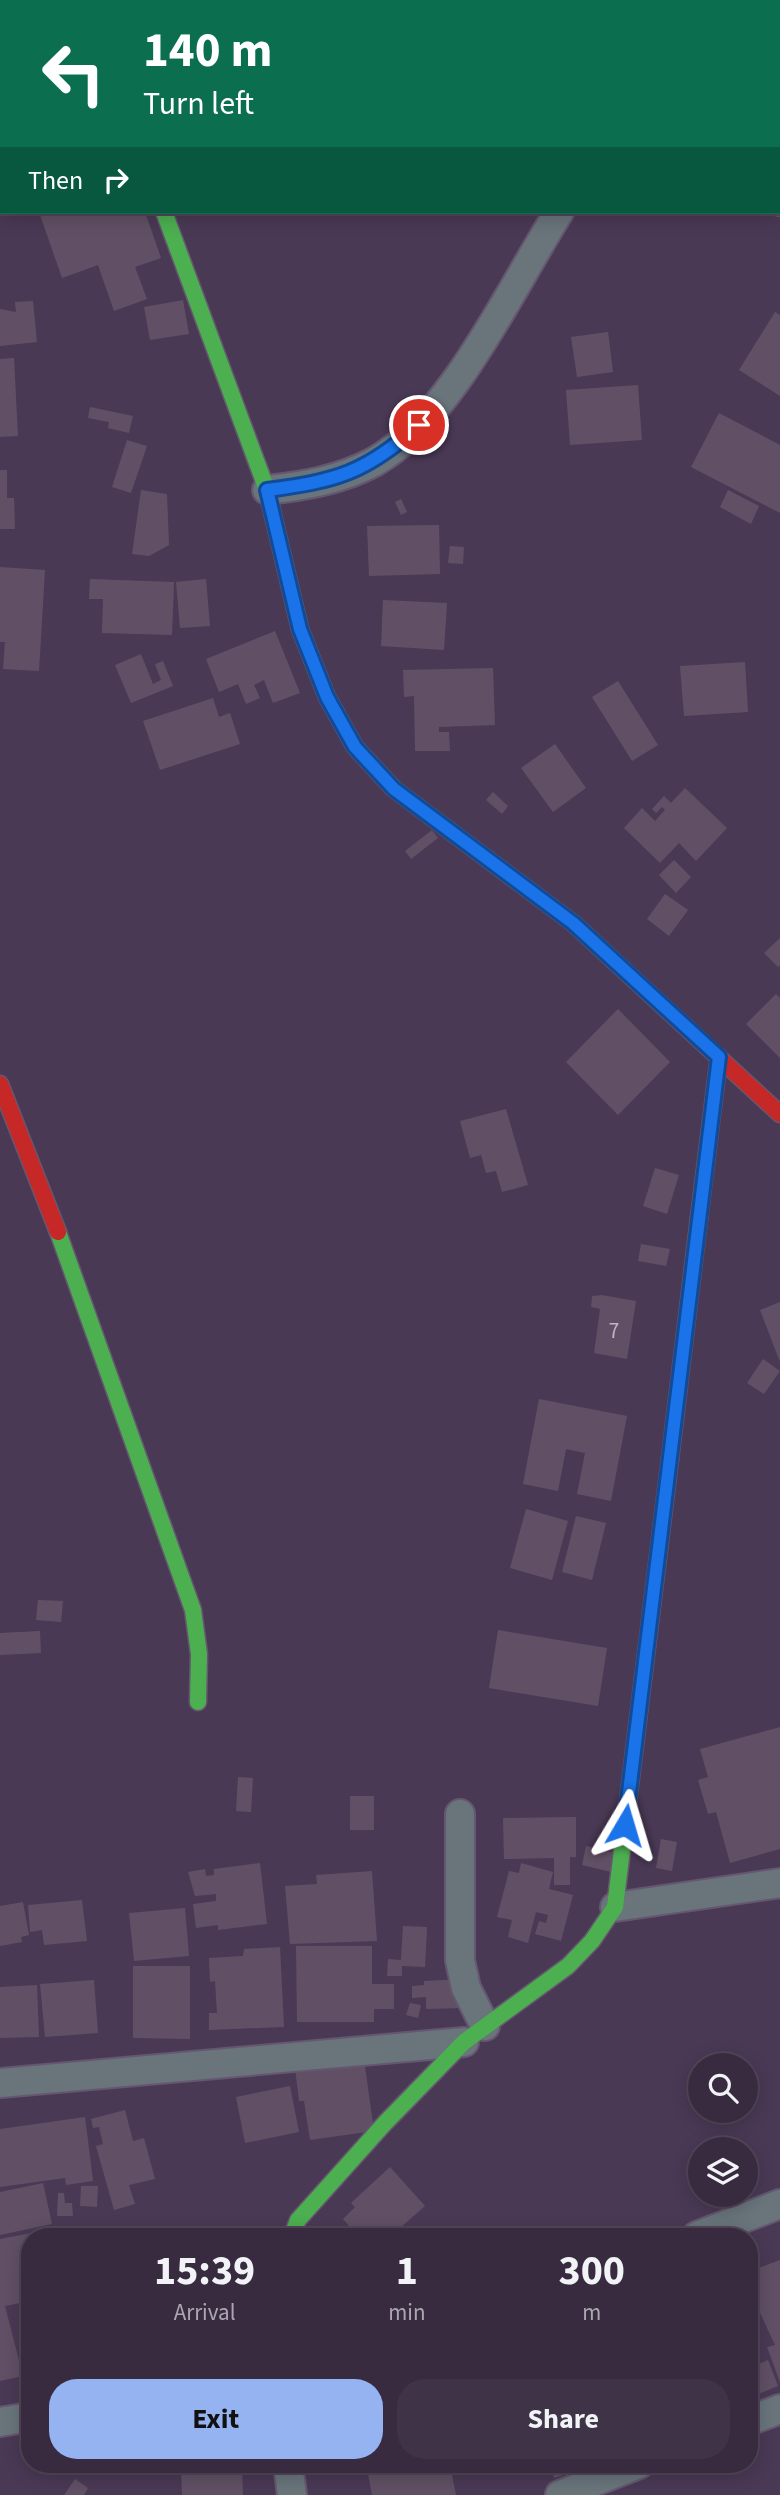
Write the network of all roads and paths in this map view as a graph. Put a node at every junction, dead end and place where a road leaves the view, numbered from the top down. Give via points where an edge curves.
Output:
1 (165, 214) edge
2 (558, 214) edge
3 (267, 490) junction
4 (719, 1057) junction
5 (0, 1084) edge
6 (780, 1114) edge
7 (198, 1702) dead end
8 (460, 1814) dead end
9 (780, 1883) edge
10 (615, 1907) junction
11 (475, 2034) junction
12 (0, 2083) edge
13 (780, 2204) edge
14 (295, 2228) edge
15 (718, 2228) edge
16 (780, 2409) edge
17 (21, 2418) edge
18 (758, 2418) edge
19 (0, 2422) edge
20 (289, 2473) edge
21 (616, 2473) edge
22 (292, 2495) edge
23 (560, 2495) edge

1 - 3 street
2 - 3 street via 436,410 375,461 321,483
3 - 4 street via 300,629 327,697 355,747 394,789 573,923
4 - 6 street
4 - 10 street
5 - 7 street via 193,1610 199,1654
8 - 11 street via 460,1960
9 - 10 street
10 - 11 street via 568,1966
11 - 12 street
11 - 14 street via 384,2123
13 - 15 street
16 - 18 street
17 - 19 street
20 - 22 street
21 - 23 street

